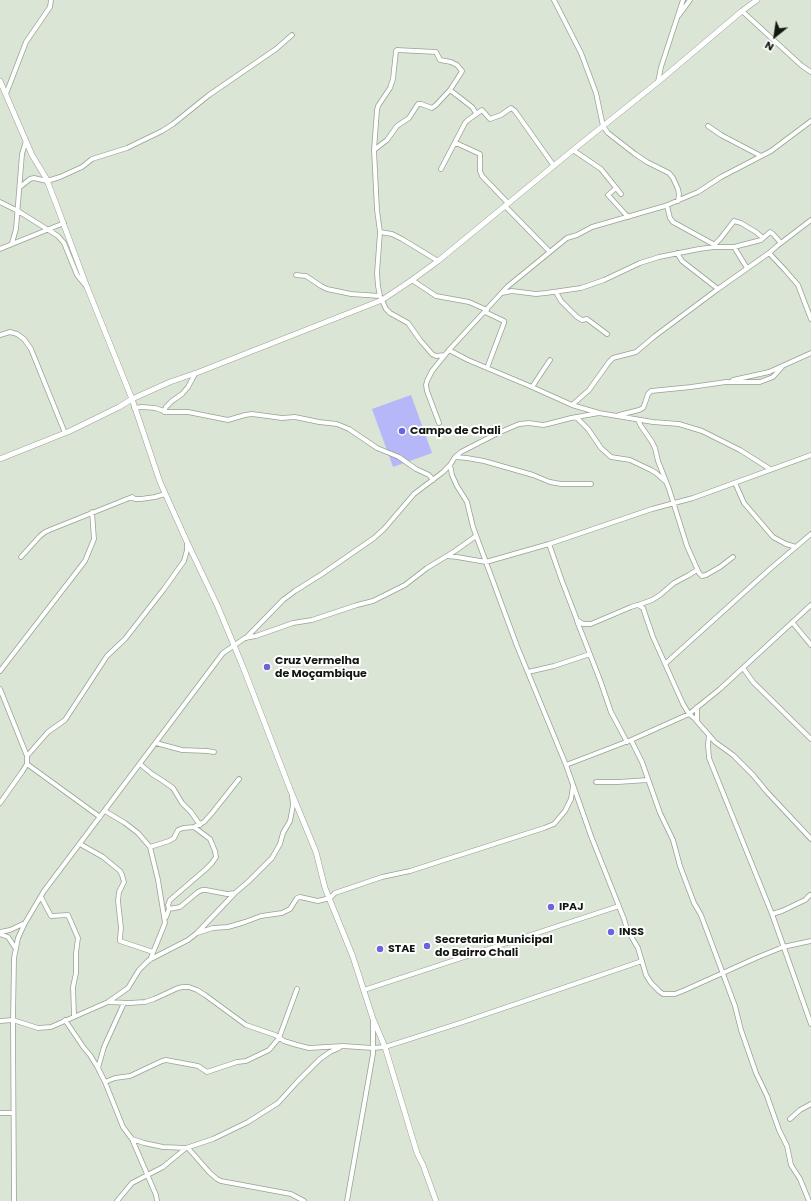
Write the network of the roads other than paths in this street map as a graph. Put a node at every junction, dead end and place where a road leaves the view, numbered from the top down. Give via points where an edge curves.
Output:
1 (52, 0) edge
2 (555, 0) edge
3 (683, 0) edge
4 (690, 0) edge
5 (757, 0) edge
6 (742, 11) junction
7 (677, 17) junction
8 (292, 35) dead end
9 (811, 72) edge
10 (0, 81) edge
11 (658, 82) junction
12 (450, 90) junction
13 (6, 94) junction
14 (476, 113) junction
15 (811, 122) edge
16 (603, 126) junction
17 (708, 126) dead end
18 (26, 141) junction
19 (456, 143) junction
20 (374, 150) junction
21 (573, 150) junction
22 (761, 156) junction
23 (554, 166) junction
24 (441, 169) dead end
25 (47, 181) junction
26 (20, 188) junction
27 (616, 188) junction
28 (621, 194) dead end
29 (678, 201) junction
30 (0, 202) edge
31 (507, 205) junction
32 (667, 206) junction
33 (18, 211) junction
34 (628, 217) junction
35 (811, 220) edge
36 (64, 223) junction
37 (48, 230) junction
38 (380, 232) junction
39 (763, 238) junction
40 (781, 243) junction
41 (12, 244) junction
42 (714, 246) junction
43 (734, 247) junction
44 (0, 249) edge
45 (549, 251) junction
46 (677, 253) junction
47 (769, 253) junction
48 (438, 261) junction
49 (747, 268) junction
50 (296, 275) dead end
51 (412, 280) junction
52 (87, 287) junction
53 (718, 289) junction
54 (556, 292) junction
55 (502, 293) junction
56 (381, 298) junction
57 (486, 311) junction
58 (811, 319) edge
59 (607, 334) dead end
60 (0, 335) edge
61 (450, 350) junction
62 (811, 353) edge
63 (446, 355) junction
64 (550, 360) dead end
65 (782, 367) junction
66 (487, 368) junction
67 (195, 374) junction
68 (726, 382) junction
69 (532, 387) junction
70 (132, 399) junction
71 (572, 406) junction
72 (134, 408) junction
73 (164, 412) junction
74 (600, 413) junction
75 (617, 415) junction
76 (576, 417) junction
77 (638, 420) junction
78 (439, 423) dead end
79 (65, 433) junction
80 (811, 455) edge
81 (455, 457) junction
82 (0, 459) edge
83 (450, 465) junction
84 (770, 469) junction
85 (433, 480) junction
86 (666, 482) junction
87 (735, 483) junction
88 (591, 484) dead end
89 (166, 494) junction
90 (673, 504) junction
91 (92, 512) junction
92 (811, 534) edge
93 (476, 536) junction
94 (186, 542) junction
95 (550, 544) junction
96 (786, 544) junction
97 (796, 547) junction
98 (788, 553) junction
99 (446, 556) junction
100 (21, 557) dead end
101 (733, 557) dead end
102 (486, 562) junction
103 (697, 570) junction
104 (638, 605) junction
105 (811, 605) edge
106 (577, 620) junction
107 (792, 622) junction
108 (246, 638) junction
109 (811, 645) edge
110 (234, 646) junction
111 (590, 654) junction
112 (666, 663) junction
113 (743, 668) junction
114 (0, 671) edge
115 (528, 672) junction
116 (0, 689) edge
117 (697, 707) junction
118 (689, 714) junction
119 (697, 721) junction
120 (709, 735) junction
121 (811, 739) edge
122 (629, 741) junction
123 (156, 743) junction
124 (214, 752) dead end
125 (27, 756) junction
126 (27, 764) junction
127 (140, 764) junction
128 (566, 765) junction
129 (239, 779) dead end
130 (648, 780) junction
131 (596, 782) dead end
132 (573, 785) junction
133 (292, 793) junction
134 (0, 803) edge
135 (105, 811) junction
136 (100, 817) junction
137 (200, 824) junction
138 (194, 827) junction
139 (811, 839) edge
140 (80, 844) junction
141 (150, 847) junction
142 (235, 893) junction
143 (810, 895) edge
144 (41, 897) junction
145 (330, 898) junction
146 (619, 906) junction
147 (168, 909) junction
148 (772, 914) junction
149 (165, 918) junction
150 (25, 923) junction
151 (0, 933) edge
152 (197, 933) junction
153 (811, 941) edge
154 (783, 947) junction
155 (16, 949) junction
156 (153, 952) junction
157 (149, 960) junction
158 (642, 961) junction
159 (722, 973) junction
160 (297, 989) dead end
161 (364, 990) junction
162 (108, 1002) junction
163 (124, 1002) junction
164 (74, 1016) junction
165 (373, 1019) junction
166 (13, 1020) junction
167 (65, 1020) junction
168 (0, 1021) edge
169 (811, 1024) edge
170 (279, 1038) junction
171 (343, 1046) junction
172 (373, 1048) junction
173 (385, 1048) junction
174 (98, 1068) junction
175 (105, 1082) junction
176 (811, 1104) edge
177 (0, 1113) edge
178 (13, 1113) junction
179 (790, 1119) dead end
180 (132, 1139) junction
181 (187, 1148) junction
182 (147, 1174) junction
183 (14, 1201) edge
184 (117, 1201) edge
185 (157, 1201) edge
186 (304, 1201) edge
187 (347, 1201) edge
188 (436, 1201) edge
189 (809, 1201) edge

1 - 13 street via 26,42
2 - 16 street via 581,53 596,93
3 - 7 street
4 - 7 street
5 - 6 street
6 - 9 street
6 - 11 street
7 - 11 street
8 - 25 street via 162,131 127,148 92,159 75,171
10 - 13 street
11 - 16 street
12 - 14 street
12 - 20 street via 432,108 418,104 409,118 397,126 387,140
12 - 20 street via 462,71 458,65 440,60 436,52 397,50 394,79 377,110
13 - 18 street
14 - 19 street via 466,121
14 - 23 street via 483,110 490,119 513,109
15 - 22 street
16 - 21 street
16 - 29 street via 635,154 669,173 678,189
17 - 22 street
18 - 25 street
18 - 26 street via 22,154
19 - 24 street
19 - 31 street via 480,154 482,176
20 - 38 street
21 - 23 street
21 - 27 street via 601,169
22 - 29 street
23 - 31 street
25 - 26 street via 30,179
25 - 36 street
26 - 33 street
27 - 28 street
27 - 34 street via 608,195
29 - 32 street
30 - 33 street
31 - 45 street
31 - 48 street
32 - 34 street
32 - 42 street via 673,222
33 - 37 street
33 - 41 street
34 - 45 street via 592,227 567,238
35 - 40 street
36 - 37 street
36 - 52 street
37 - 41 street
37 - 52 street via 64,243 77,276
38 - 48 street via 392,234
38 - 56 street via 377,273
39 - 40 street via 771,232
39 - 42 street via 734,221
39 - 43 street
40 - 47 street
41 - 44 street
42 - 43 street
42 - 46 street
43 - 49 street
45 - 55 street
46 - 53 street via 682,261
46 - 54 street via 640,263 581,288
47 - 49 street
47 - 58 street via 798,285
48 - 51 street
49 - 53 street
50 - 56 street via 306,276 327,289
51 - 56 street
51 - 57 street via 436,296 469,302
52 - 70 street
53 - 71 street via 636,352 613,358 589,390
54 - 55 street
54 - 59 street via 576,317 590,321
55 - 57 street
56 - 63 street via 386,309 408,323 432,354
56 - 67 street
57 - 61 street
57 - 66 street via 504,321
60 - 79 street via 10,332 24,339 38,366
61 - 63 street
61 - 66 street
62 - 65 street
63 - 78 street via 432,371 426,385
64 - 69 street
65 - 68 street
65 - 68 street via 767,381
66 - 69 street
67 - 70 street
67 - 73 street via 188,387 166,407
68 - 75 street via 651,391 643,408
69 - 71 street
70 - 72 street
70 - 79 street
71 - 74 street
72 - 73 street via 155,408
72 - 89 street
73 - 85 street via 188,412 228,420 252,414 295,417 337,424 377,448 399,457
74 - 75 street
74 - 76 street
75 - 77 street
76 - 81 street via 543,425 519,424 485,439
76 - 86 street via 609,455 630,460 656,472
77 - 84 street via 679,424 702,431
77 - 86 street via 655,448
79 - 82 street
80 - 84 street
81 - 83 street
81 - 88 street via 484,461 550,482
83 - 85 street
83 - 93 street via 457,486 467,502
84 - 87 street
85 - 108 street via 414,494 374,538 283,600
86 - 90 street
87 - 90 street
87 - 96 street via 744,503 773,537
89 - 91 street via 141,499 132,497
89 - 94 street
90 - 95 street
90 - 103 street
91 - 100 street via 45,532
91 - 114 street via 94,539 85,561
92 - 97 street
93 - 99 street
93 - 102 street
94 - 110 street
94 - 125 street via 184,562 164,589 125,639 107,656 64,720 48,732
95 - 102 street
95 - 106 street
96 - 97 street
96 - 98 street
97 - 98 street
98 - 112 street
99 - 102 street
99 - 108 street via 397,590 373,602
101 - 103 street via 706,575 702,576
102 - 115 street
103 - 104 street via 652,600
104 - 106 street via 591,624
104 - 112 street via 643,608
105 - 107 street
106 - 111 street
107 - 109 street
107 - 113 street
108 - 110 street
110 - 123 street via 222,654
110 - 133 street
111 - 115 street
111 - 122 street via 611,712
112 - 118 street
113 - 117 street
113 - 121 street via 753,682
115 - 128 street
116 - 125 street
117 - 118 street
117 - 119 street
118 - 119 street
118 - 122 street
119 - 120 street
120 - 139 street via 753,775
120 - 148 street via 710,758
122 - 128 street
122 - 130 street via 642,762
123 - 124 street via 182,750
123 - 127 street
125 - 126 street
126 - 134 street
126 - 136 street
127 - 135 street
127 - 137 street via 172,788
128 - 132 street
129 - 137 street
130 - 131 street
130 - 159 street
132 - 145 street via 569,805 554,824 410,871 382,877 335,893
132 - 146 street
133 - 142 street via 290,821 276,852
133 - 145 street via 316,852 321,876
135 - 136 street
135 - 141 street via 138,833
136 - 140 street
137 - 138 street
138 - 141 street via 178,830 174,838
138 - 147 street via 210,839 215,859 170,900
140 - 144 street
140 - 156 street via 103,857 122,875 124,882 118,901 120,941
141 - 149 street
142 - 147 street via 202,890 180,907
142 - 152 street
143 - 148 street via 805,900
144 - 150 street
144 - 164 street via 50,916 68,915 78,938 73,987
145 - 152 street via 318,901 300,897 290,909 282,913 261,916 228,927 205,929
145 - 161 street
146 - 158 street
146 - 161 street
147 - 149 street
148 - 154 street
149 - 156 street via 164,927
150 - 151 street
150 - 155 street
151 - 155 street via 8,937
152 - 157 street
153 - 154 street
154 - 159 street
154 - 169 street
155 - 166 street
156 - 157 street
157 - 162 street via 128,988
158 - 159 street via 643,969 651,983 664,994 675,994
158 - 173 street
159 - 189 street via 756,1073 787,1146 791,1164
160 - 170 street
161 - 165 street
162 - 163 street
162 - 164 street
163 - 170 street via 145,1002 183,987 197,990 246,1025
163 - 174 street via 104,1047
164 - 167 street
165 - 172 street
165 - 173 street
166 - 167 street via 38,1028 60,1024
166 - 168 street
166 - 178 street
167 - 174 street
170 - 171 street via 309,1048
170 - 175 street via 269,1050 246,1061 207,1072 198,1066 166,1060 130,1076
171 - 172 street
171 - 181 street via 320,1059 266,1112 213,1139
172 - 173 street
172 - 187 street
173 - 188 street via 417,1153
174 - 175 street
175 - 180 street via 123,1127
176 - 179 street
177 - 178 street
178 - 183 street
180 - 181 street via 163,1147
180 - 182 street
181 - 182 street via 164,1167
181 - 186 street via 221,1181 291,1194
182 - 184 street via 132,1183
182 - 185 street

